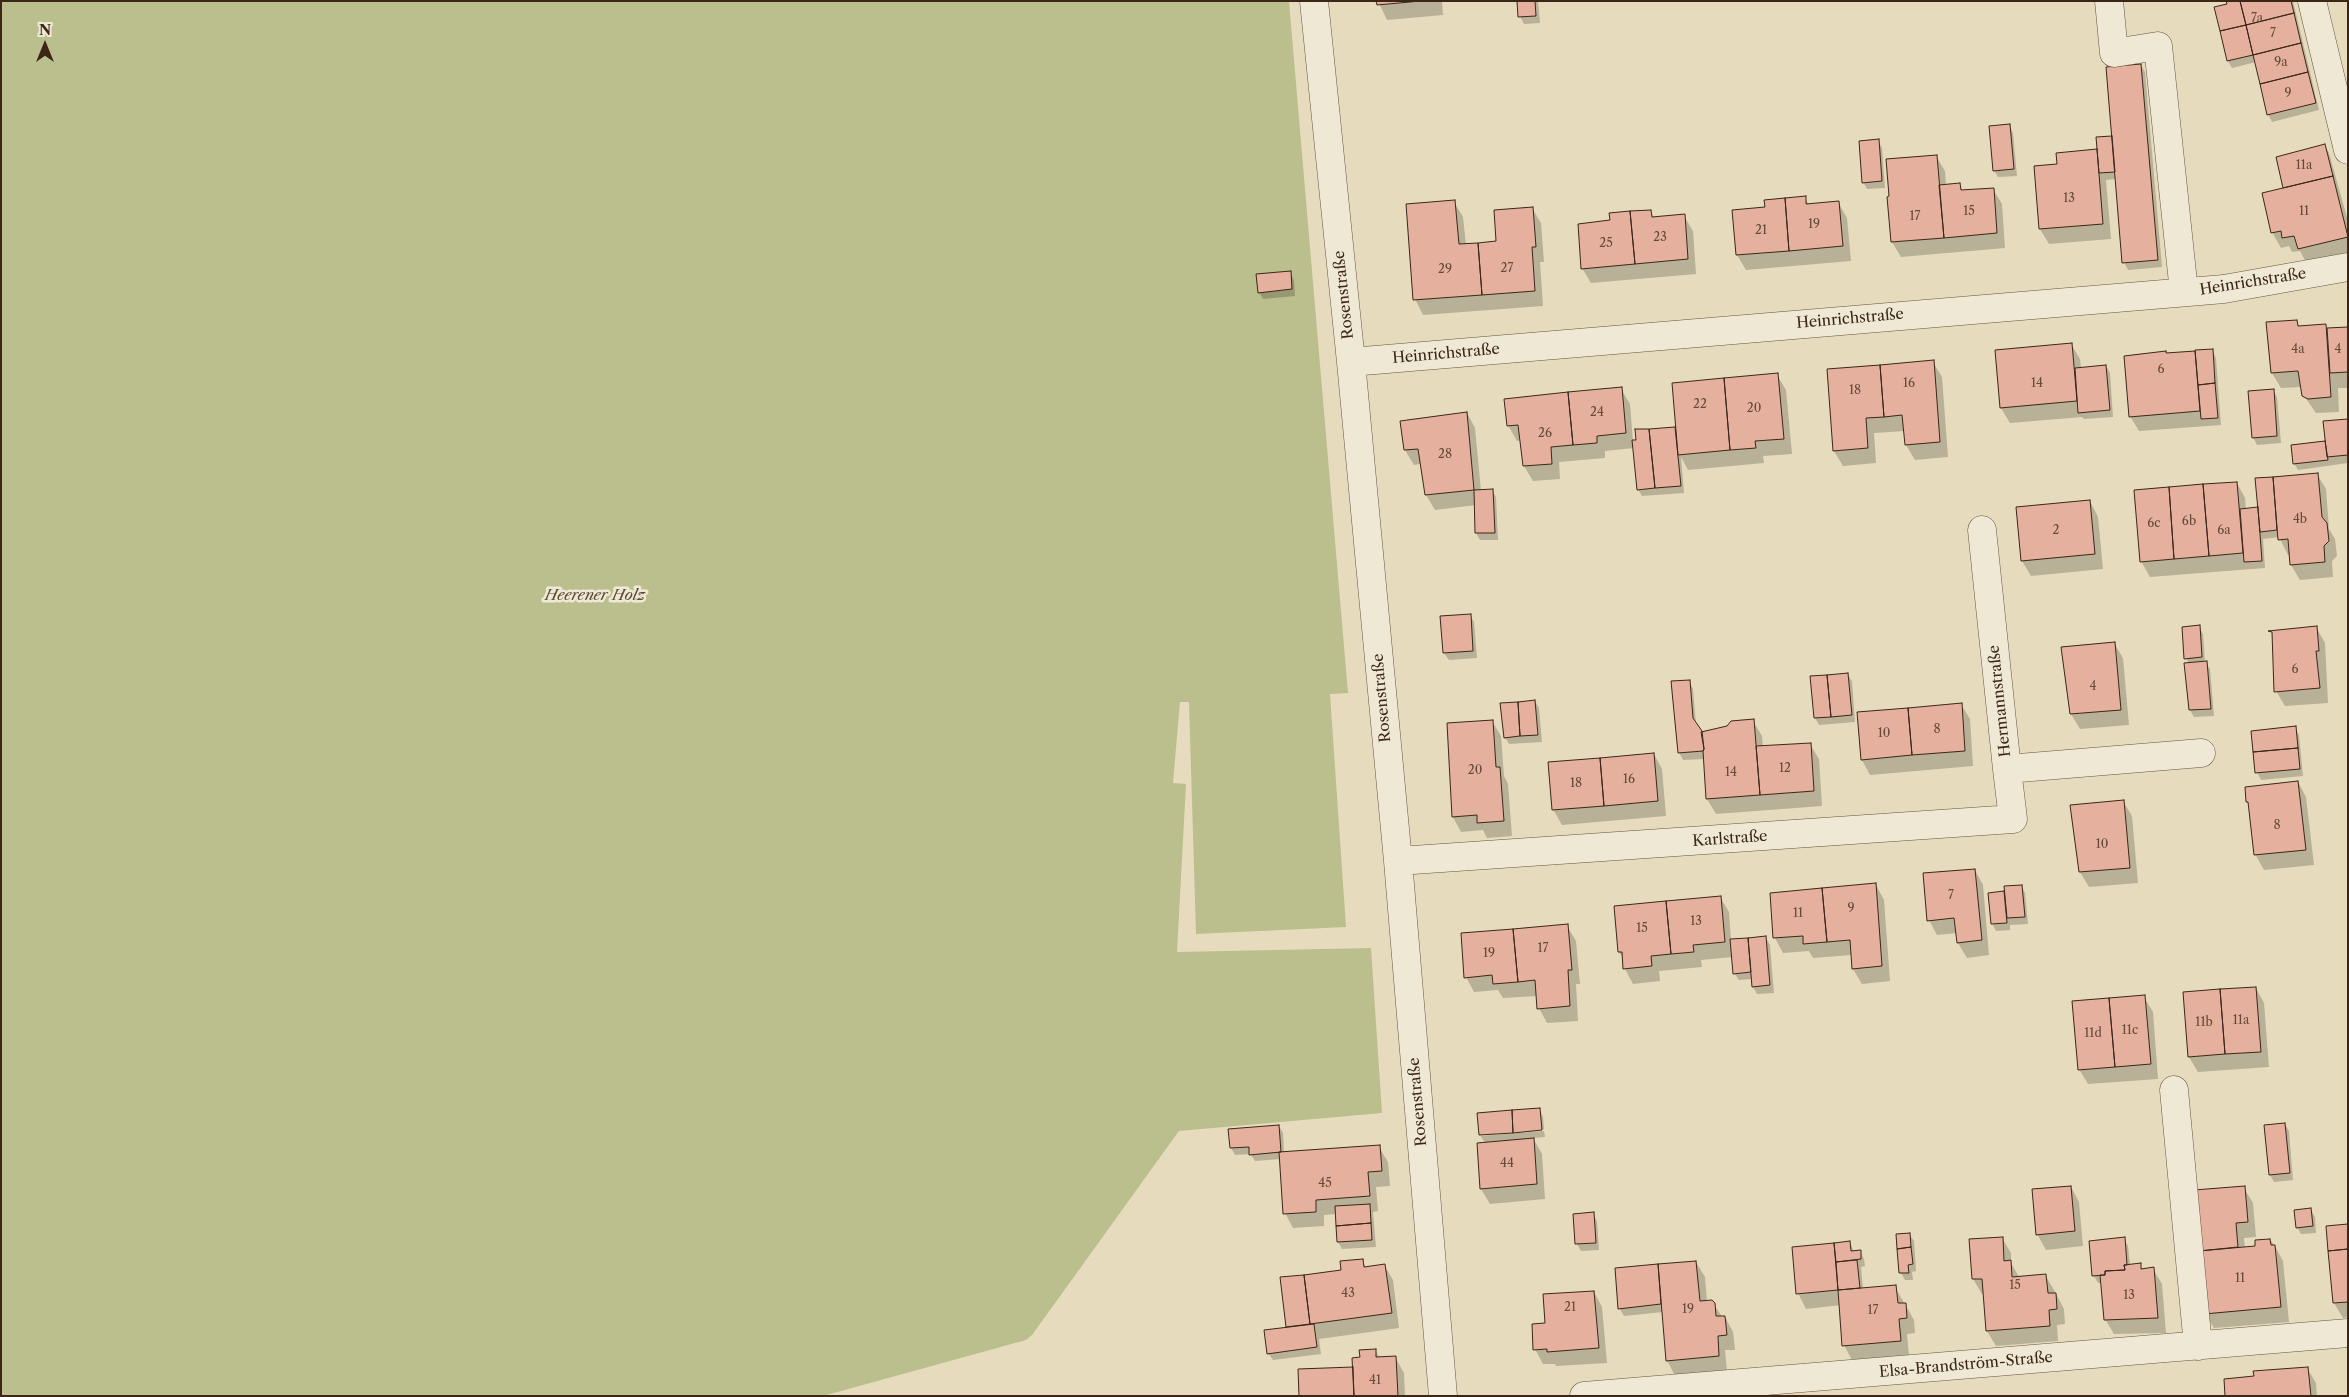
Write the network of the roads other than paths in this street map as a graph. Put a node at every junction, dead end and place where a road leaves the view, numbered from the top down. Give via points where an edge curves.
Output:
1 (1314, 1) edge
2 (2109, 1) edge
3 (2312, 1) edge
4 (2348, 150) edge
5 (2348, 267) edge
6 (2184, 292) junction
7 (1351, 362) junction
8 (1982, 530) dead end
9 (2201, 753) dead end
10 (2007, 769) junction
11 (1398, 862) junction
12 (2174, 1090) dead end
13 (2348, 1333) edge
14 (2198, 1346) junction
15 (1443, 1396) edge
16 (1584, 1396) edge

1 - 7 street, Rosenstraße
2 - 6 street via 2114,52 2158,46
3 - 4 street
5 - 6 street, Heinrichstraße via 2224,289
6 - 7 street, Heinrichstraße
7 - 11 street, Rosenstraße
8 - 10 street, Hermannstraße
9 - 10 street, Hermannstraße
10 - 11 street, Karlstraße via 2012,819
11 - 15 street, Rosenstraße
12 - 14 street
13 - 14 street, Elsa-Brandström-Straße
14 - 16 street, Elsa-Brandström-Straße

